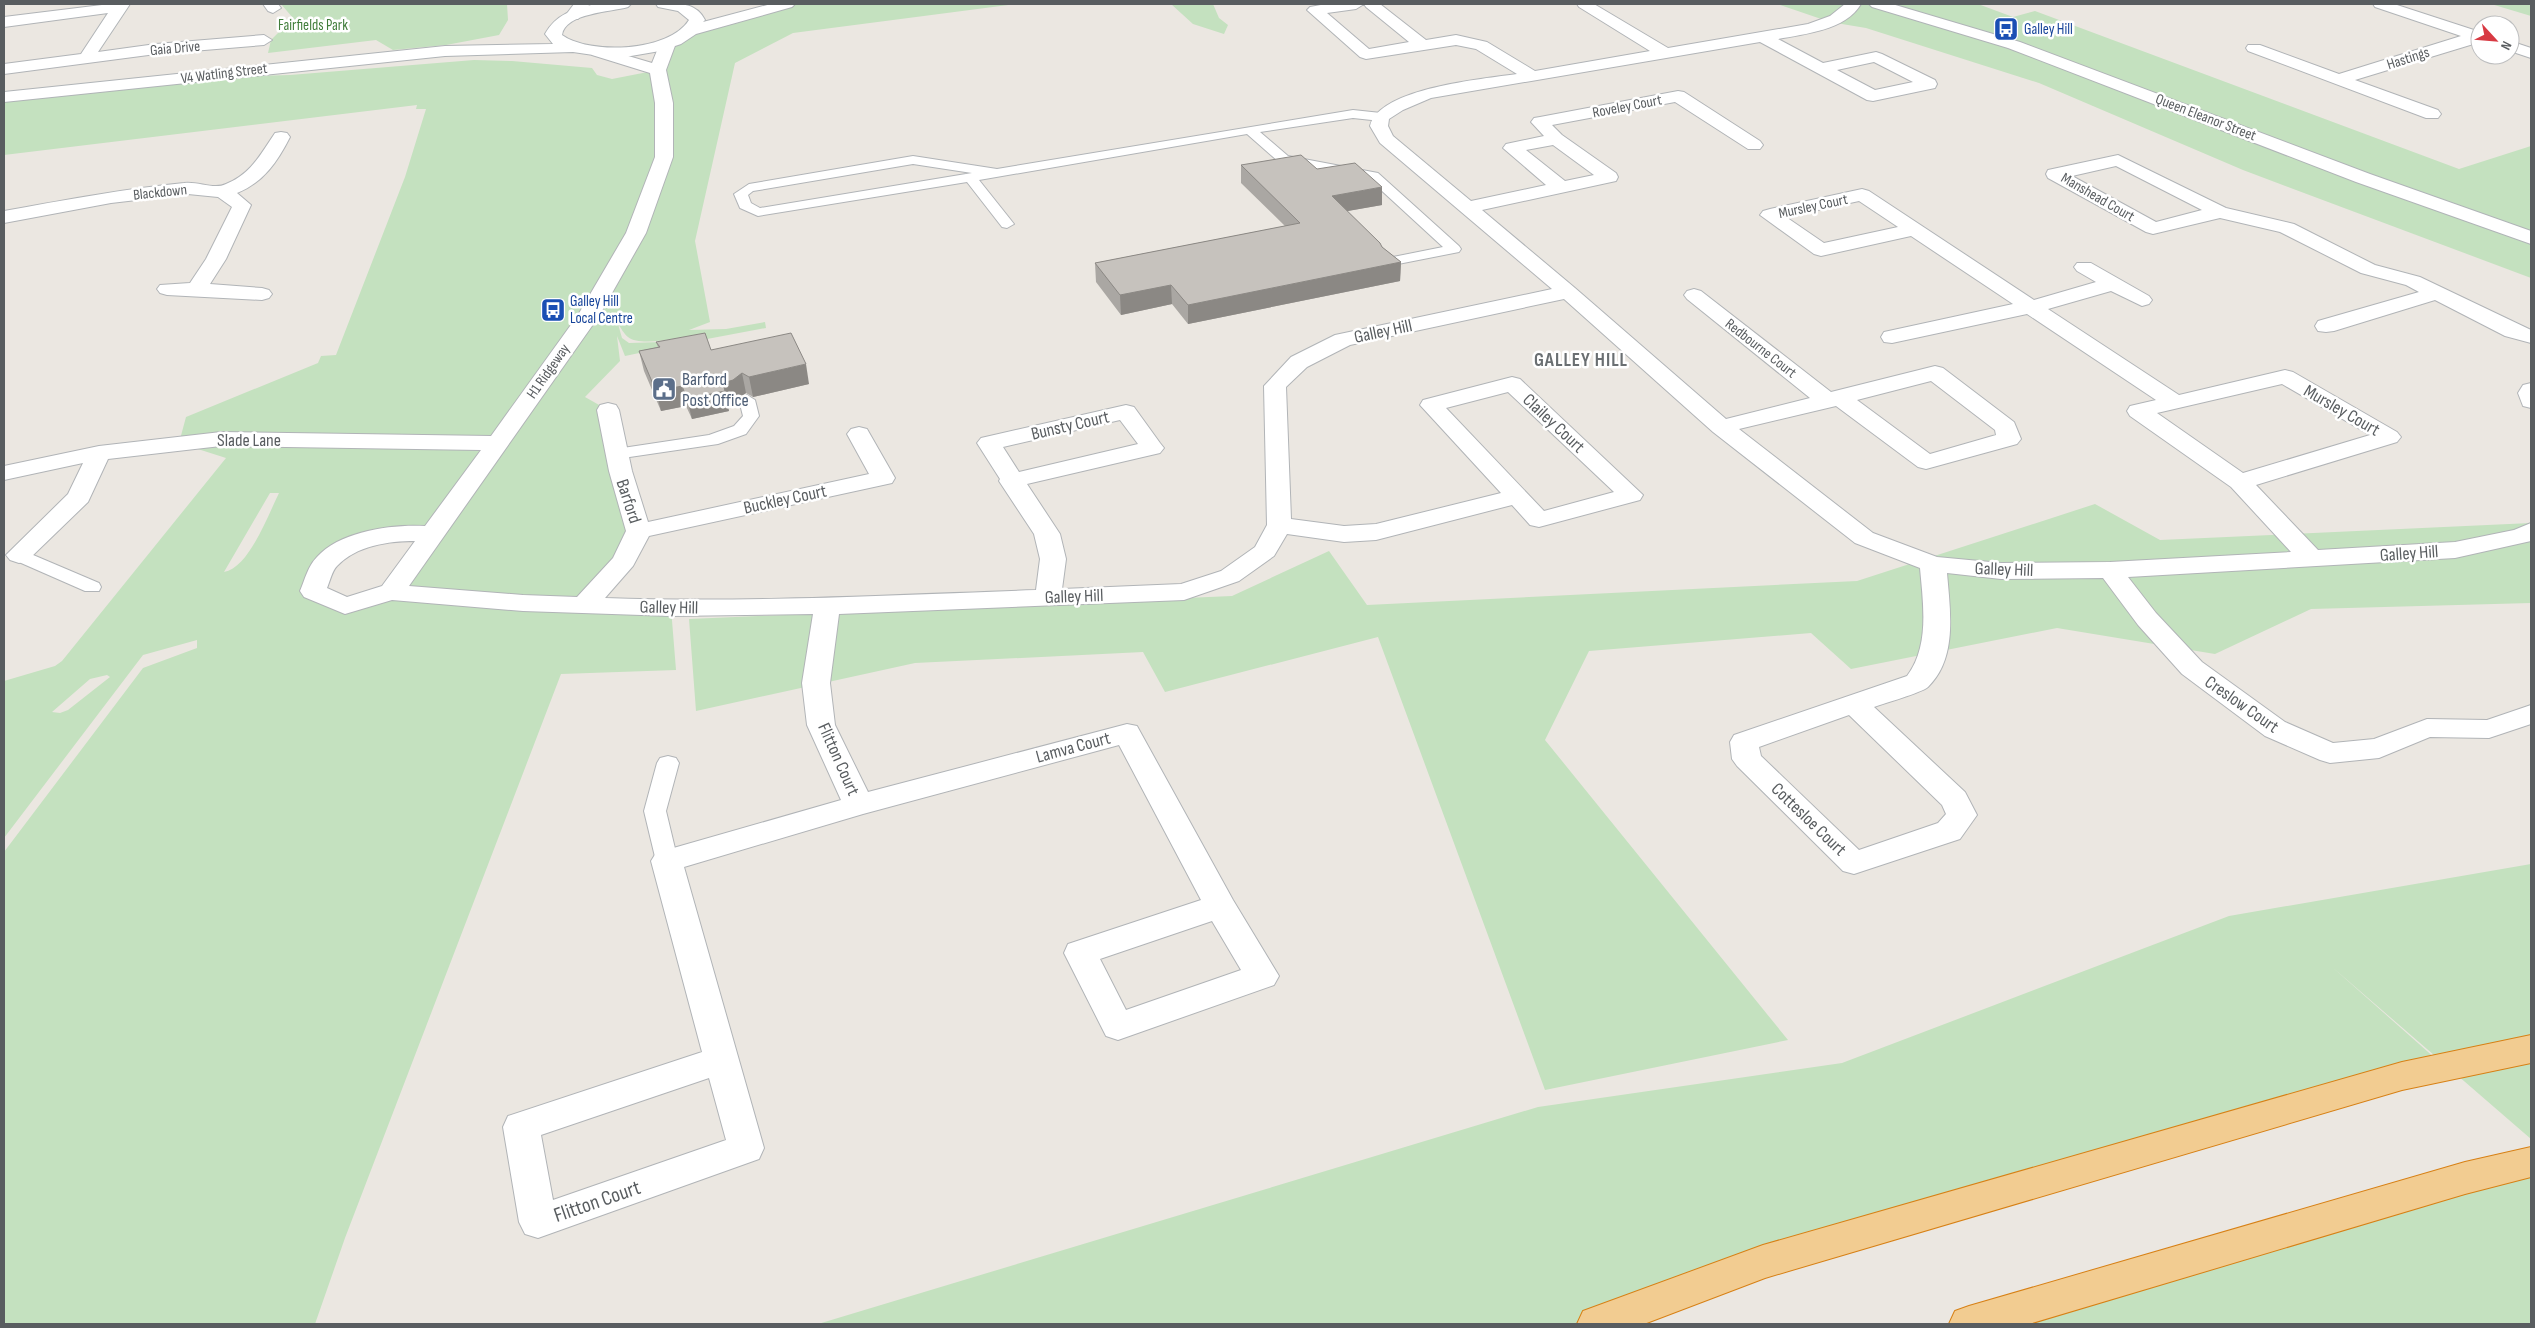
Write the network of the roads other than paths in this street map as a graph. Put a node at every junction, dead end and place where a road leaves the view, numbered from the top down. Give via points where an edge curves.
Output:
1 (623, 4) edge
2 (754, 4) edge
3 (788, 4) edge
4 (1356, 4) edge
5 (1371, 4) edge
6 (1584, 4) edge
7 (1854, 4) edge
8 (1877, 4) edge
9 (2380, 4) edge
10 (121, 5) edge
11 (670, 5) edge
12 (706, 5) dead end
13 (725, 5) edge
14 (578, 10) edge
15 (4, 22) edge
16 (558, 25) junction
17 (539, 29) dead end
18 (693, 30) junction
19 (2470, 33) edge
20 (520, 34) dead end
21 (1764, 37) junction
22 (2470, 39) edge
23 (264, 40) dead end
24 (668, 43) junction
25 (1422, 45) junction
26 (570, 48) junction
27 (2254, 48) dead end
28 (445, 51) junction
29 (598, 52) junction
30 (1667, 54) junction
31 (86, 58) junction
32 (1821, 68) junction
33 (4, 69) edge
34 (658, 70) junction
35 (1534, 76) junction
36 (2340, 79) junction
37 (4, 97) edge
38 (2432, 114) dead end
39 (1381, 116) junction
40 (1250, 130) junction
41 (281, 137) dead end
42 (1556, 139) junction
43 (1754, 145) dead end
44 (997, 173) junction
45 (970, 177) junction
46 (1562, 187) junction
47 (223, 192) junction
48 (1467, 207) junction
49 (2220, 212) junction
50 (4, 217) edge
51 (1007, 224) dead end
52 (1916, 229) junction
53 (2531, 238) edge
54 (1388, 262) edge
55 (2084, 267) dead end
56 (2114, 284) junction
57 (167, 289) dead end
58 (196, 289) junction
59 (1568, 292) junction
60 (2437, 293) junction
61 (262, 294) dead end
62 (1694, 295) dead end
63 (2142, 300) dead end
64 (2030, 307) junction
65 (2326, 326) dead end
66 (1892, 336) dead end
67 (2531, 337) edge
68 (2531, 390) edge
69 (1834, 399) junction
70 (747, 400) edge
71 (2173, 401) junction
72 (2531, 401) edge
73 (608, 410) dead end
74 (1721, 426) junction
75 (859, 434) dead end
76 (497, 444) junction
77 (99, 453) junction
78 (616, 454) junction
79 (4, 473) edge
80 (1011, 481) junction
81 (2240, 482) junction
82 (1515, 497) junction
83 (1279, 525) junction
84 (2531, 530) edge
85 (639, 531) junction
86 (432, 534) junction
87 (19, 555) joint
88 (2312, 559) junction
89 (1933, 564) junction
90 (2110, 570) junction
91 (92, 587) dead end
92 (390, 592) junction
93 (1048, 597) junction
94 (584, 605) junction
95 (827, 606) junction
96 (1854, 704) junction
97 (2531, 714) edge
98 (668, 763) dead end
99 (859, 804) junction
100 (667, 861) junction
101 (1220, 906) junction
102 (2531, 1049) edge
103 (721, 1060) junction
104 (2531, 1162) edge
105 (1597, 1324) edge
106 (1969, 1324) edge

1 - 14 street
2 - 13 street
3 - 18 street
4 - 25 street via 1315,10 1366,54
5 - 25 street
6 - 30 street
7 - 21 street via 1835,19 1812,28
8 - 53 street, Queen Eleanor Street via 1996,38 2363,178
9 - 19 street
10 - 15 street
10 - 31 street
11 - 12 street
11 - 18 street via 696,16
14 - 16 street
16 - 17 street
16 - 26 street via 554,38
18 - 24 street
20 - 28 street, V4 Watling Street
21 - 30 street
21 - 32 street
22 - 36 street, Hastings
23 - 31 street, Gaia Drive
24 - 29 street via 640,50
24 - 34 street
25 - 35 street via 1456,40 1481,45
26 - 28 street, V4 Watling Street
26 - 29 street, V4 Watling Street
27 - 36 street, Hastings
28 - 37 street, V4 Watling Street via 295,64
29 - 34 street
30 - 35 street
31 - 33 street, Gaia Drive
32 - 32 street via 1873,96 1929,84 1876,57
34 - 76 street, H1 Ridgeway via 664,103 664,157 636,233 588,316
35 - 39 street via 1427,94
36 - 38 street, Hastings
39 - 40 lane via 1354,114
39 - 48 street, Galley Hill via 1379,126 1386,139
40 - 44 lane
40 - 54 lane via 1284,160 1373,176 1454,249
41 - 47 street via 269,162 256,175
42 - 43 street, Roveley Court via 1540,122 1678,96
42 - 46 street via 1512,148
42 - 46 street, Roveley Court via 1609,177
44 - 45 lane
44 - 45 lane via 912,160 749,188 741,194 745,205 758,212
45 - 51 lane
46 - 48 street, Roveley Court
47 - 50 street, Blackdown via 188,188 111,197
47 - 58 street via 242,205 216,259
48 - 59 street, Galley Hill
49 - 49 street, Manshead Court via 2118,160 2056,174 2153,228
49 - 60 street, Manshead Court via 2287,228 2368,269 2413,281
52 - 52 street, Mursley Court via 1821,250 1770,215 1862,196
52 - 64 street, Mursley Court
55 - 56 street
56 - 63 street
56 - 64 street
57 - 58 street
58 - 61 street
59 - 74 street, Galley Hill
59 - 83 street, Galley Hill via 1343,340 1299,362 1275,386
60 - 65 street
60 - 67 street, Manshead Court via 2512,331
62 - 69 street, Redbourne Court
64 - 66 street
64 - 71 street, Mursley Court
68 - 72 street
69 - 69 street, Redbourne Court via 1935,373 2006,426 2009,438 1926,462
69 - 74 street, Redbourne Court
70 - 78 lane via 751,416 740,430 712,440
71 - 81 street, Mursley Court via 2138,411
71 - 81 street, Mursley Court via 2285,377 2389,437
73 - 78 street, Barford
74 - 89 street, Galley Hill via 1864,538
75 - 85 street, Buckley Court via 883,478
76 - 77 street, Slade Lane via 221,439
76 - 86 street, H1 Ridgeway
77 - 79 street, Slade Lane
77 - 87 street via 79,497
78 - 85 street, Barford
80 - 80 street, Bunsty Court via 989,443 1126,412 1152,448
80 - 93 street, Bunsty Court via 1047,534 1053,559
81 - 88 street, Mursley Court
82 - 82 street, Clailey Court via 1539,520 1632,495 1512,384 1431,405
82 - 83 street via 1376,532 1344,534
83 - 93 street, Galley Hill via 1265,551 1230,576 1184,592
84 - 88 street, Galley Hill via 2522,536 2455,550
85 - 94 street, Barford via 624,560
86 - 92 street, H1 Ridgeway
86 - 92 street via 402,532 364,540 327,560 313,591 345,606
87 - 91 lane
88 - 90 street, Galley Hill
89 - 90 street, Galley Hill via 2002,571
89 - 96 street, Cottesloe Court via 1935,638 1927,671 1916,682
90 - 97 street, Creslow Court via 2147,619 2192,668 2275,730 2330,753 2380,748 2427,728 2489,728
92 - 94 street, Galley Hill
93 - 95 street, Galley Hill
94 - 95 street, Galley Hill via 671,608
95 - 99 street, Flitton Court via 816,683 821,725
96 - 96 street, Cottesloe Court via 1744,742 1747,759 1854,863 1949,830 1962,815 1954,799
98 - 100 lane, Flitton Court via 655,811
99 - 100 street, Flitton Court
99 - 101 street, Lamva Court via 1127,733
100 - 103 street, Flitton Court
101 - 101 street, Lamva Court via 1080,953 1118,1027 1262,976
102 - 105 highway via 2402,1076 1763,1262
103 - 103 street, Flitton Court via 746,1148 538,1222 521,1127
104 - 106 highway via 2465,1178

